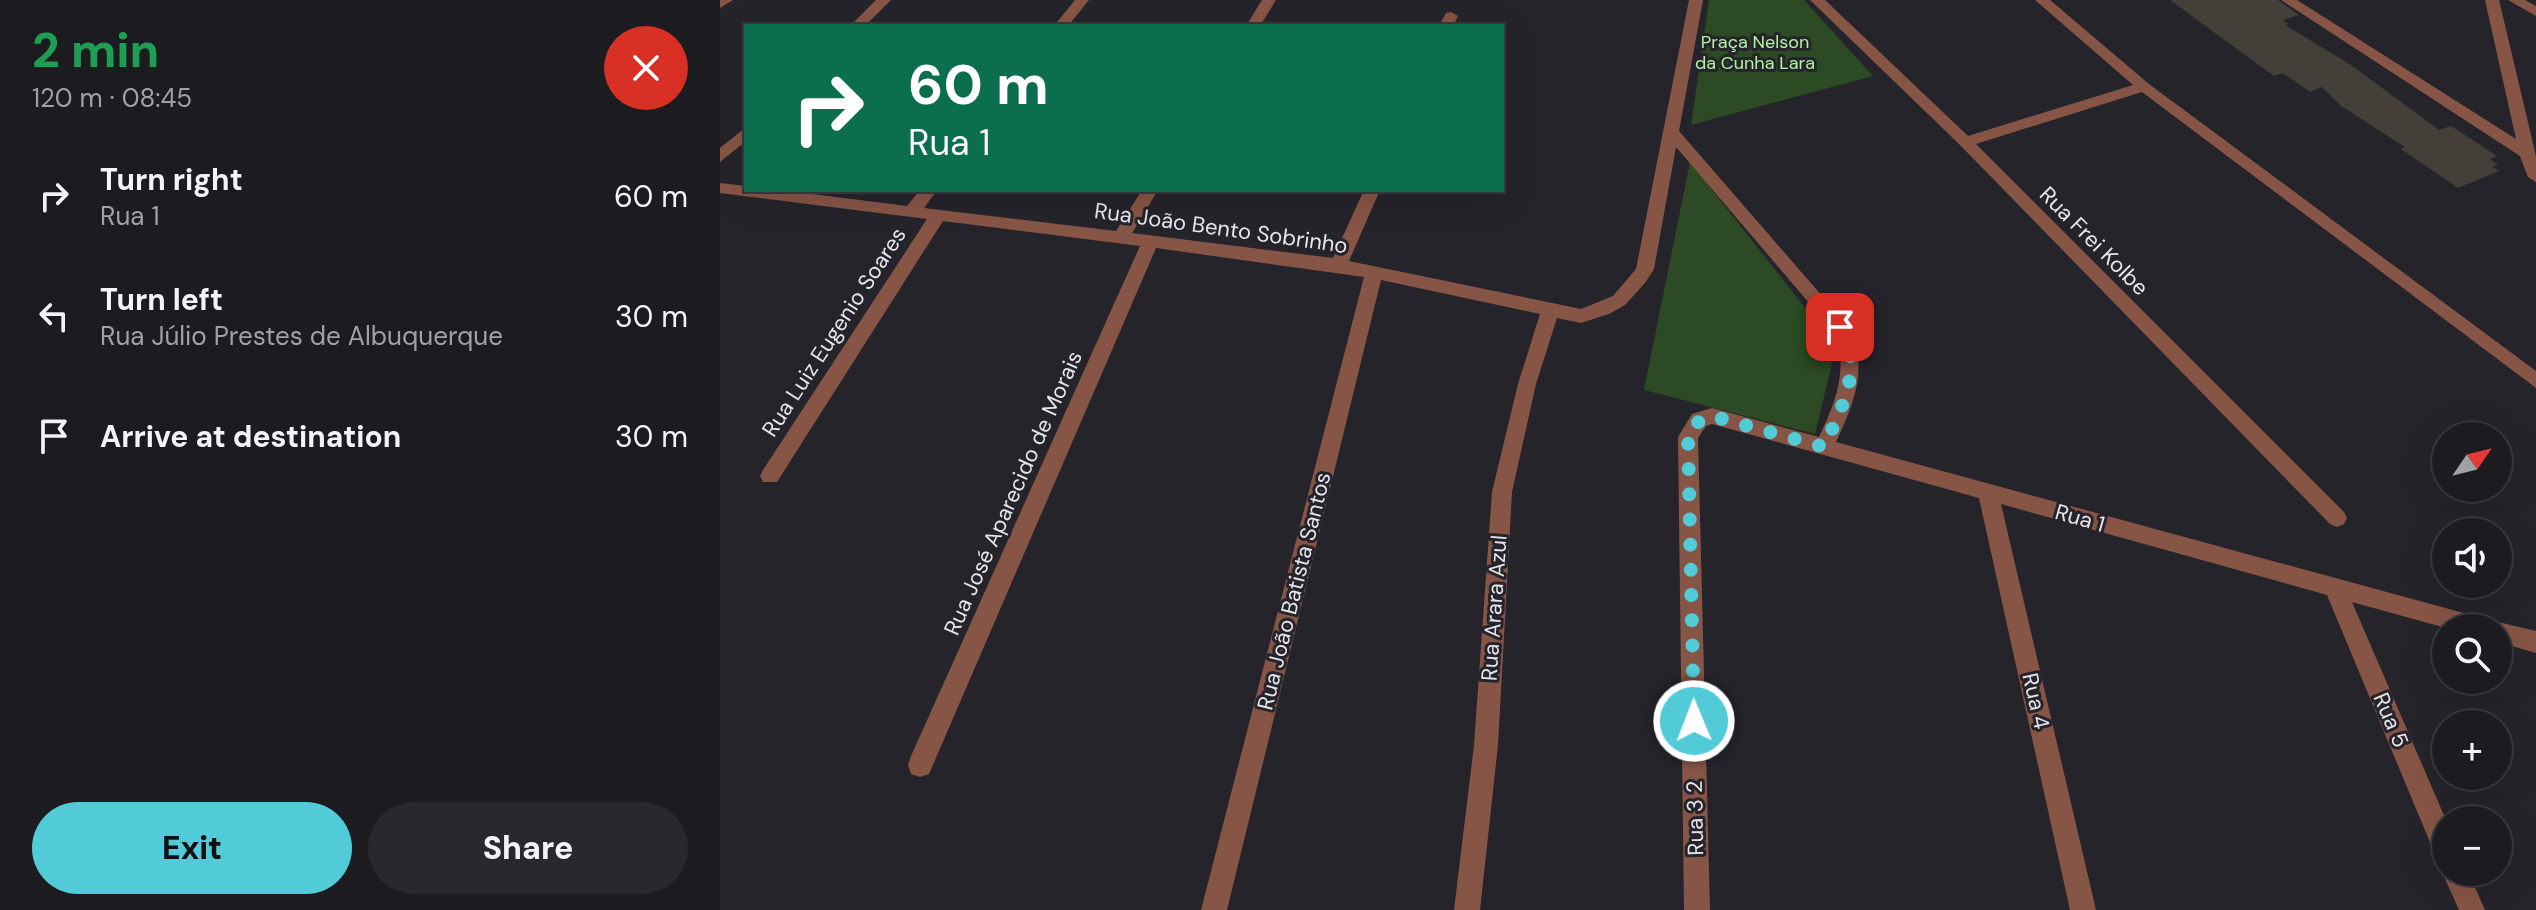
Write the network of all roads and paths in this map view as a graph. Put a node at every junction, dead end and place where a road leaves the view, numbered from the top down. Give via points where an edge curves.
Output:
1 (726, 0) edge
2 (884, 0) edge
3 (1082, 0) edge
4 (1269, 0) edge
5 (1696, 0) edge
6 (1817, 0) edge
7 (2042, 0) edge
8 (2288, 0) edge
9 (2492, 0) edge
10 (2515, 0) edge
11 (720, 4) edge
12 (2536, 12) edge
13 (859, 24) edge
14 (1063, 24) edge
15 (1254, 24) edge
16 (2144, 87) junction
17 (1670, 130) junction
18 (744, 134) edge
19 (1965, 142) junction
20 (2527, 153) junction
21 (720, 157) edge
22 (2536, 177) edge
23 (720, 188) edge
24 (744, 191) edge
25 (752, 192) edge
26 (927, 192) edge
27 (1149, 192) edge
28 (1371, 192) edge
29 (911, 212) junction
30 (939, 214) junction
31 (1121, 237) junction
32 (1151, 241) junction
33 (1339, 265) junction
34 (1374, 273) junction
35 (1550, 312) junction
36 (2536, 381) edge
37 (1688, 437) joint
38 (1824, 447) junction
39 (770, 476) dead end
40 (1988, 493) junction
41 (2337, 518) dead end
42 (2335, 589) junction
43 (2432, 615) edge
44 (2512, 636) edge
45 (2536, 642) edge
46 (920, 765) dead end
47 (2432, 817) edge
48 (2461, 886) edge
49 (1214, 910) edge
50 (1467, 910) edge
51 (1697, 910) edge
52 (2083, 910) edge
53 (2472, 910) edge

1 - 11 street
2 - 13 street
3 - 14 street
4 - 15 street
5 - 17 street
6 - 19 street, Rua Frei Kolbe
7 - 16 street
8 - 20 street
9 - 20 street
10 - 12 street
16 - 19 street
16 - 36 street
17 - 35 street, Rua João Bento Sobrinho via 1645,269 1624,299 1606,310 1581,316
17 - 38 street via 1851,345 1854,365
18 - 21 street
19 - 41 street, Rua Frei Kolbe
20 - 22 street
23 - 24 street, Rua João Bento Sobrinho
25 - 29 street, Rua João Bento Sobrinho
26 - 29 street
27 - 31 street
28 - 33 street
29 - 30 street, Rua João Bento Sobrinho
30 - 31 street, Rua João Bento Sobrinho
30 - 39 street, Rua Luiz Eugenio Soares
31 - 32 street, Rua João Bento Sobrinho
32 - 33 street, Rua João Bento Sobrinho
32 - 46 street, Rua José Aparecido de Morais
33 - 34 street, Rua João Bento Sobrinho
34 - 35 street, Rua João Bento Sobrinho
34 - 49 street, Rua João Batista Santos
35 - 50 street, Rua Arara Azul via 1502,492 1486,745
37 - 38 street, Rua 1 via 1699,420 1712,416
37 - 51 street, Rua 3 2
38 - 40 street, Rua 1
40 - 42 street, Rua 1
40 - 52 street, Rua 4
42 - 43 street, Rua 1
42 - 47 street, Rua 5
44 - 45 street
48 - 53 street

